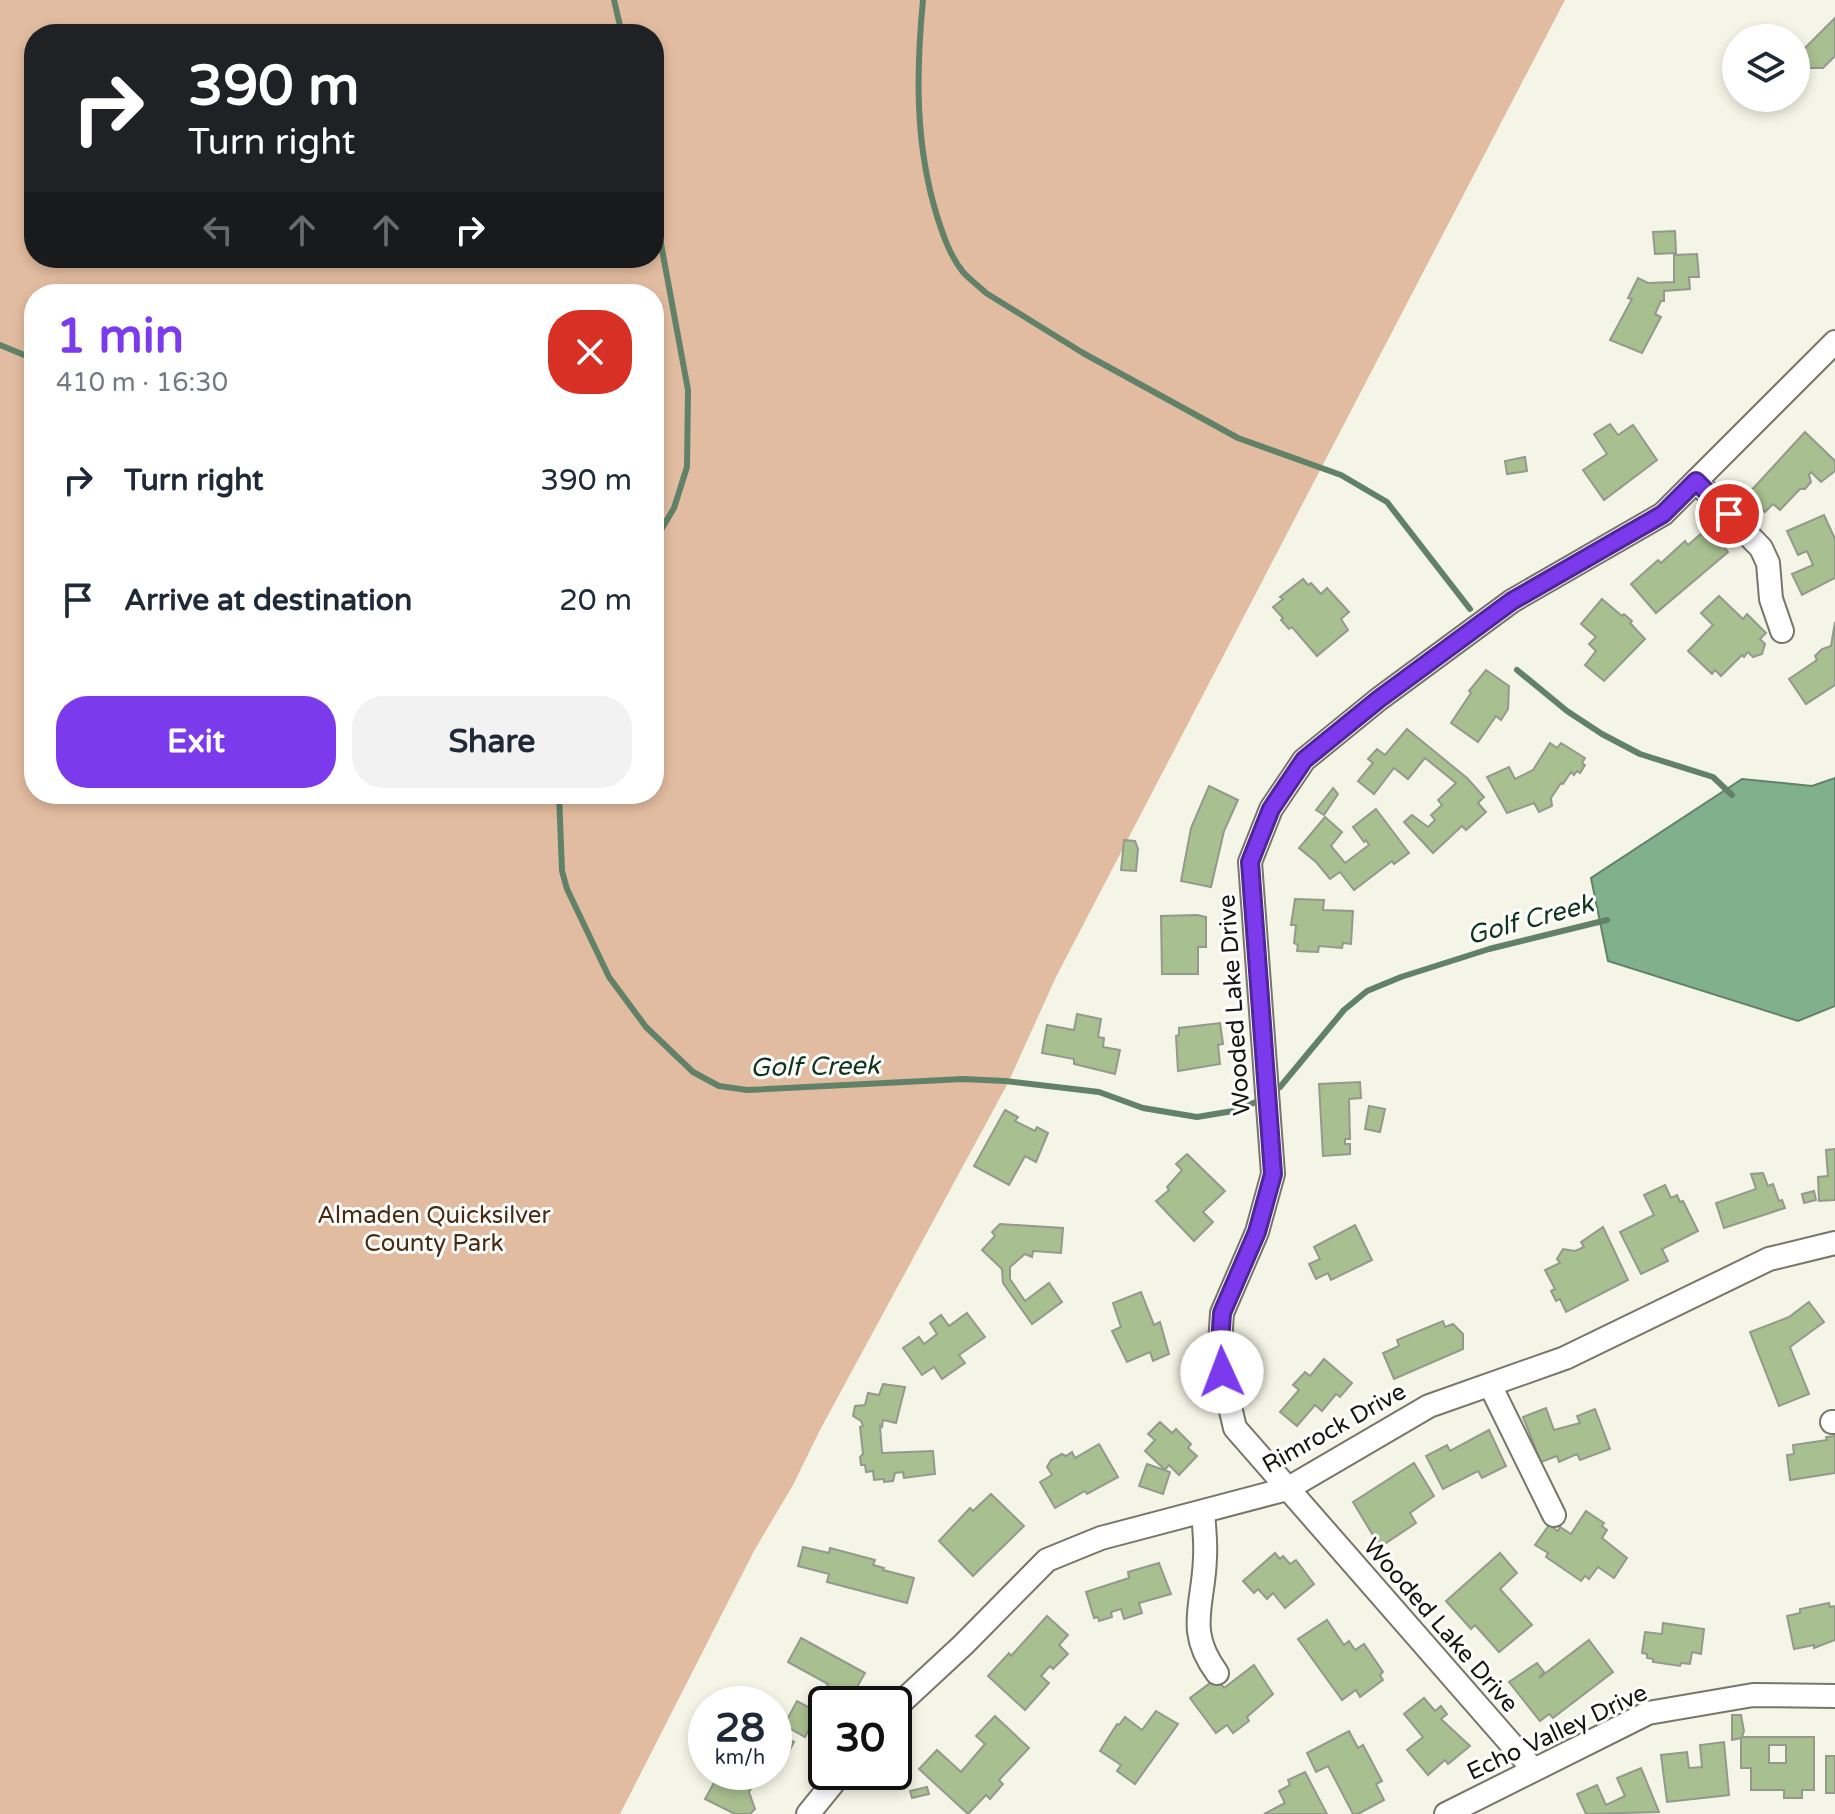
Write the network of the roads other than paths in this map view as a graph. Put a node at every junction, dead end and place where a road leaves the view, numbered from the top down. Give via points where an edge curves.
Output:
1 (1835, 342) edge
2 (1696, 481) junction
3 (1782, 631) dead end
4 (1834, 1246) edge
5 (1490, 1385) junction
6 (1287, 1489) junction
7 (1203, 1512) junction
8 (1554, 1515) dead end
9 (1217, 1673) dead end
10 (912, 1692) edge
11 (1835, 1696) edge
12 (1533, 1769) junction
13 (827, 1790) edge
14 (808, 1814) edge
15 (1446, 1814) edge

1 - 2 street, Wooded Lake Drive
2 - 3 street via 1761,548
2 - 6 street, Wooded Lake Drive via 1663,514 1512,601 1379,699 1304,760 1271,809 1250,862 1273,1174 1257,1232 1222,1313 1219,1360 1235,1428
4 - 5 street, Rimrock Drive via 1769,1259 1565,1358
5 - 6 street, Rimrock Drive via 1429,1406
5 - 8 street
6 - 7 street, Rimrock Drive
6 - 12 street, Wooded Lake Drive
7 - 9 street via 1198,1636
7 - 10 street, Rimrock Drive via 1101,1538 1047,1560
11 - 12 street, Echo Valley Drive via 1753,1695 1648,1713
12 - 15 street, Echo Valley Drive
13 - 14 street

